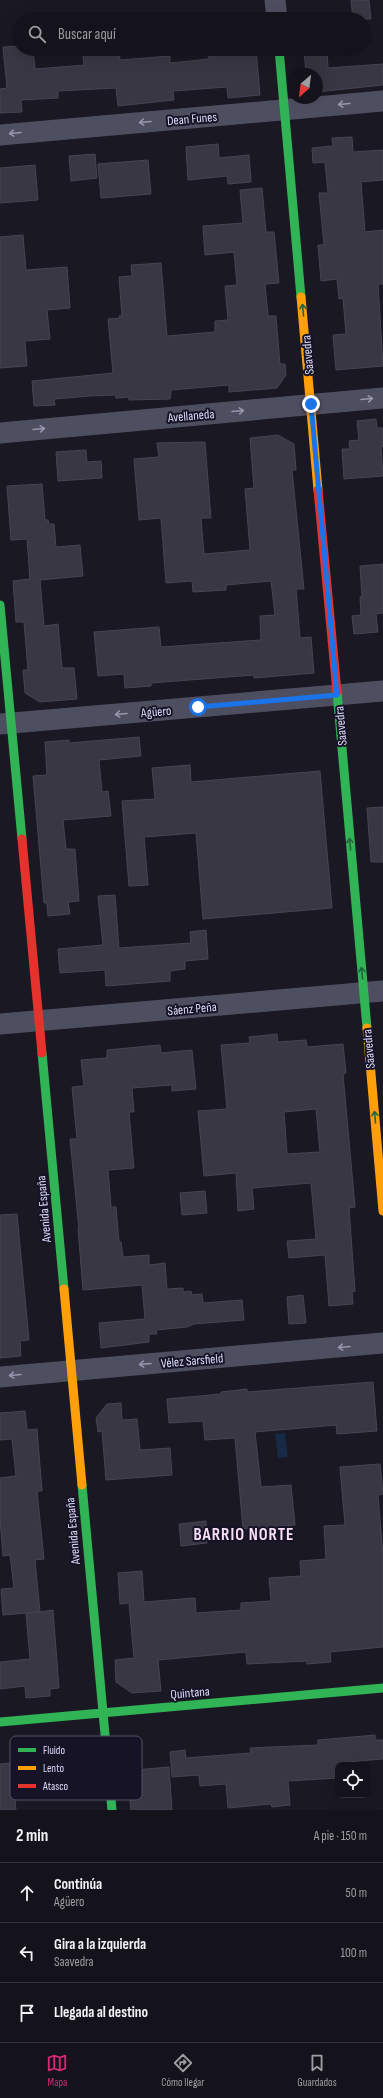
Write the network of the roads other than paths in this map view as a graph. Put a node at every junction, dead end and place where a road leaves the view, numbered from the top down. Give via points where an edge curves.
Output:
1 (275, 0) edge
2 (276, 12) edge
3 (281, 56) edge
4 (383, 101) edge
5 (285, 109) junction
6 (0, 135) edge
7 (383, 398) edge
8 (311, 404) junction
9 (0, 433) edge
10 (0, 605) edge
11 (383, 691) edge
12 (337, 695) junction
13 (6, 724) edge
14 (373, 992) edge
15 (38, 1021) junction
16 (0, 1024) edge
17 (383, 1212) edge
18 (383, 1343) edge
19 (70, 1371) junction
20 (0, 1377) edge
21 (383, 1688) edge
22 (102, 1712) junction
23 (0, 1722) edge
24 (104, 1736) edge
25 (111, 1800) edge
26 (112, 1810) edge

1 - 2 street
3 - 5 main road, Saavedra
4 -> 5 street, Dean Funes
5 -> 6 street, Dean Funes
8 -> 5 main road, Saavedra
8 -> 7 street, Avellaneda
9 -> 8 street, Avellaneda
8 - 12 main road, Saavedra
10 - 13 main road, Avenida España
11 - 12 street, Agüero
12 -> 13 street, Agüero
14 -> 12 main road, Saavedra
13 - 15 main road, Avenida España
14 - 15 street, Sáenz Peña
17 -> 14 main road, Saavedra
15 - 16 street, Sáenz Peña
15 - 19 main road, Avenida España
18 -> 19 street, Vélez Sarsfield
19 -> 20 street, Vélez Sarsfield
19 - 22 main road, Avenida España
21 - 22 main road, Quintana
22 - 23 main road, Quintana
22 - 24 main road, Avenida España
25 - 26 main road, Avenida España

